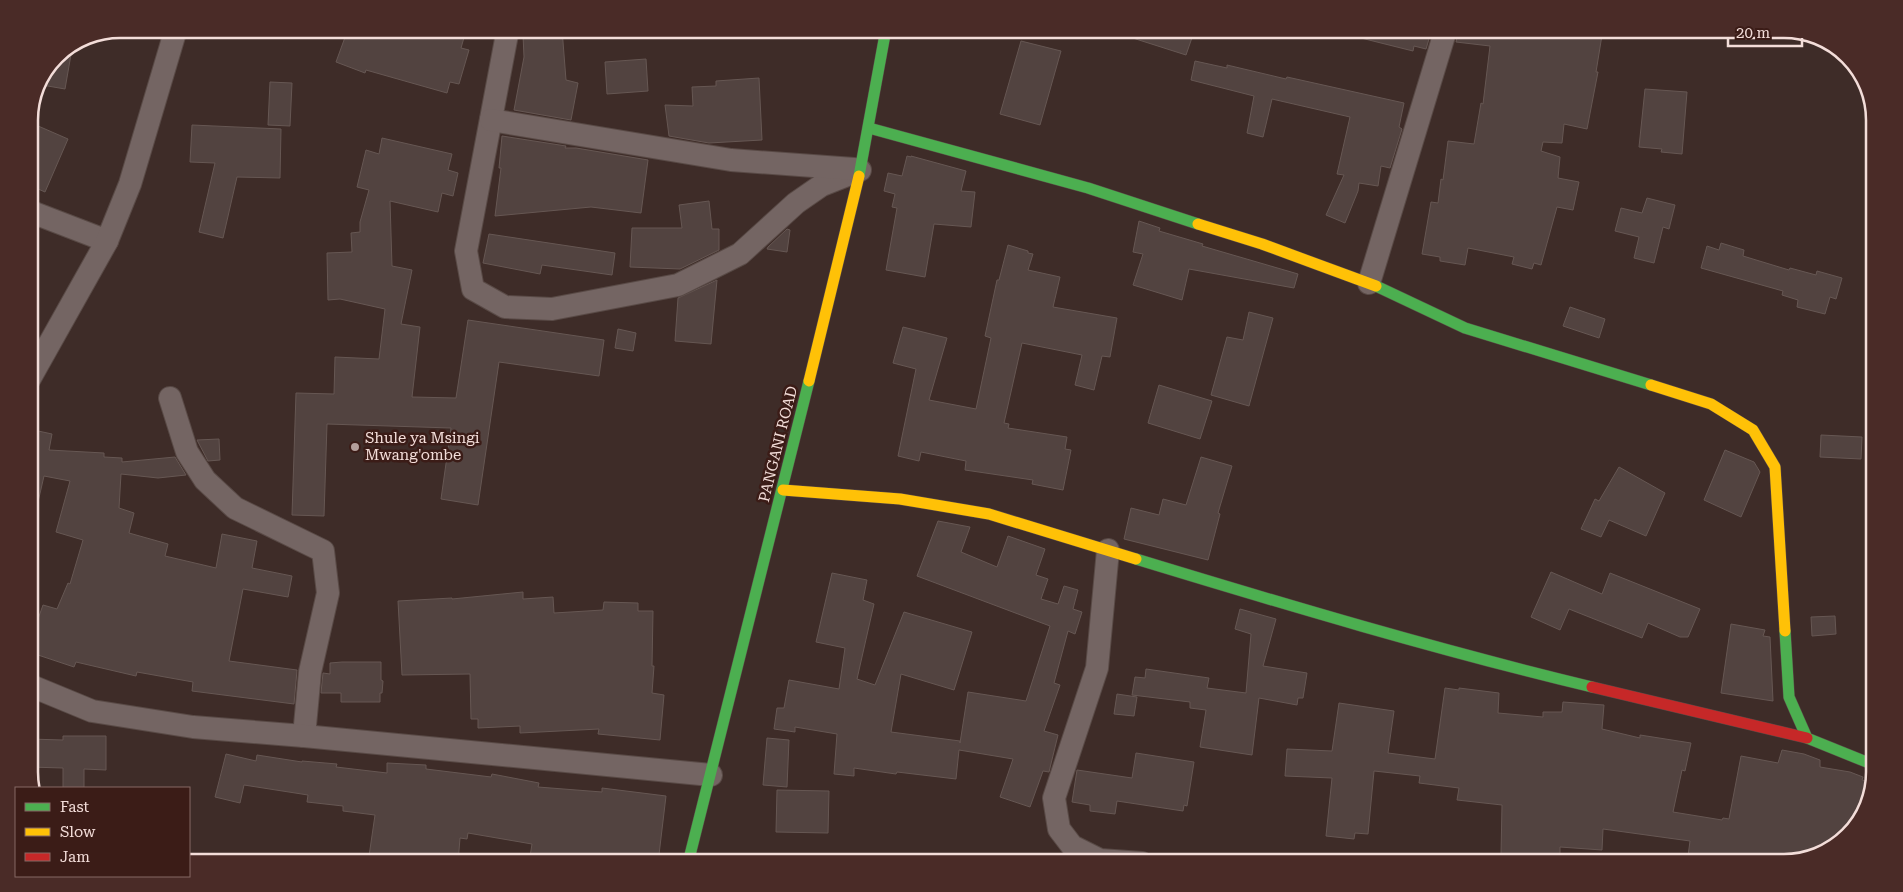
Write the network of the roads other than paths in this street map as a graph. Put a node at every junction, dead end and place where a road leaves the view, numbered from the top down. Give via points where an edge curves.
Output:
1 (173, 38) edge
2 (506, 38) edge
3 (884, 38) edge
4 (1443, 38) edge
5 (491, 120) junction
6 (869, 128) junction
7 (860, 170) junction
8 (38, 214) edge
9 (107, 241) junction
10 (1369, 284) junction
11 (38, 364) edge
12 (170, 398) dead end
13 (782, 490) junction
14 (1108, 550) junction
15 (38, 690) edge
16 (304, 736) junction
17 (1807, 738) junction
18 (1866, 762) edge
19 (711, 775) junction
20 (690, 854) edge
21 (1088, 854) edge

1 - 9 street via 130,184
2 - 5 street
3 - 6 street, PANGANI ROAD
4 - 10 street
5 - 7 street via 731,160
5 - 7 street via 466,251 473,289 505,307 552,309 678,285 740,254 796,203 822,185
6 - 7 street, PANGANI ROAD
6 - 10 street via 1088,188 1262,244
7 - 13 street, PANGANI ROAD
8 - 9 street
9 - 11 street
10 - 17 street via 1464,328 1711,404 1753,430 1775,467 1789,697
12 - 16 street via 187,452 205,480 235,508 323,551 328,593 310,672
13 - 14 street via 900,500 990,514
13 - 19 street, PANGANI ROAD
14 - 17 street via 1270,600 1498,664
14 - 21 street via 1097,668 1054,798 1059,829 1072,846
15 - 16 street via 92,711 193,727
16 - 19 street
17 - 18 street
19 - 20 street, PANGANI ROAD

